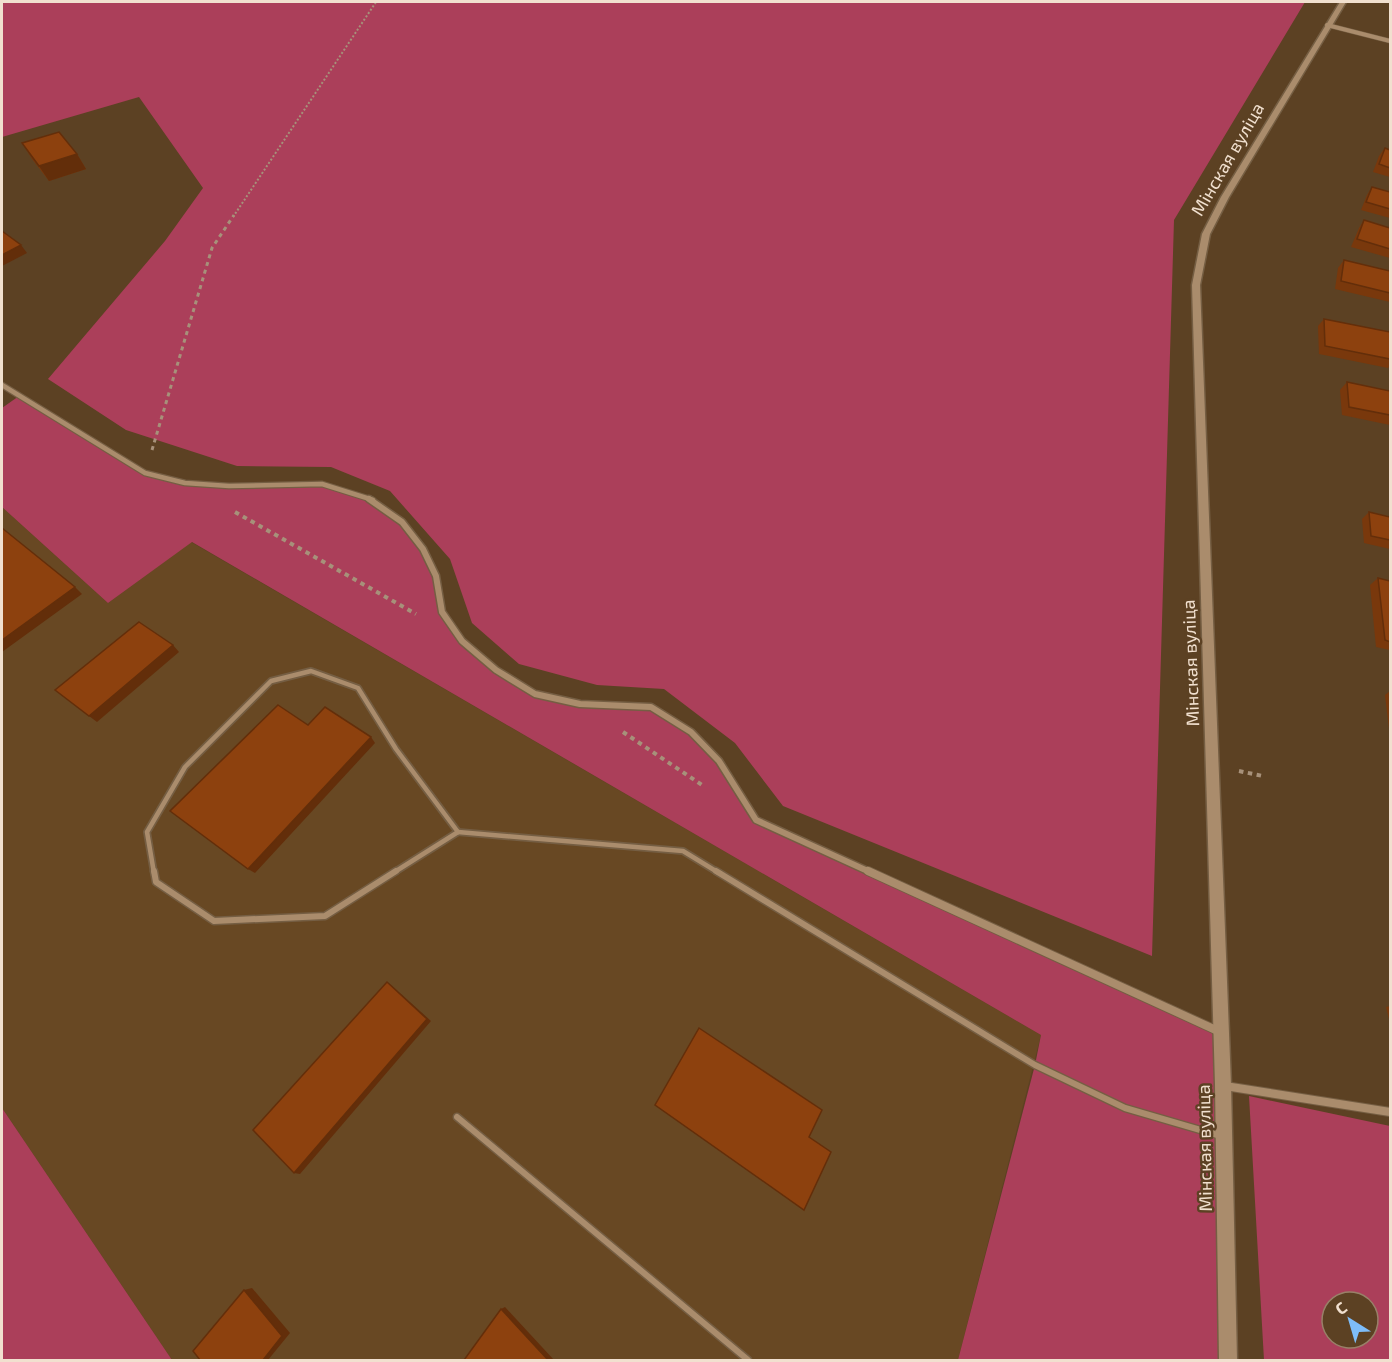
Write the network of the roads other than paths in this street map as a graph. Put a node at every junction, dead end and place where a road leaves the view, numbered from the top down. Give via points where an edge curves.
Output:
1 (1343, 2) edge
2 (1327, 25) junction
3 (1390, 41) edge
4 (2, 385) edge
5 (458, 832) junction
6 (1221, 1032) junction
7 (1223, 1085) junction
8 (1390, 1112) edge
9 (457, 1117) dead end
10 (1223, 1137) junction
11 (748, 1360) edge
12 (1228, 1360) edge

1 - 2 main road, Мінская вуліца
2 - 3 street
2 - 6 main road, Мінская вуліца via 1206,234 1196,285
4 - 6 street via 145,473 184,483 230,486 322,484 373,500 402,522 423,549 436,576 442,612 462,640 496,670 535,694 580,704 651,707 691,732 719,761 756,820
5 - 5 lane via 325,916 214,921 156,882 147,832 185,767 272,681 311,671 358,688 396,749
5 - 10 lane via 683,851 1035,1065 1125,1108
6 - 7 main road, Мінская вуліца
7 - 8 street
7 - 10 main road, Мінская вуліца
9 - 11 lane
10 - 12 main road, Мінская вуліца

